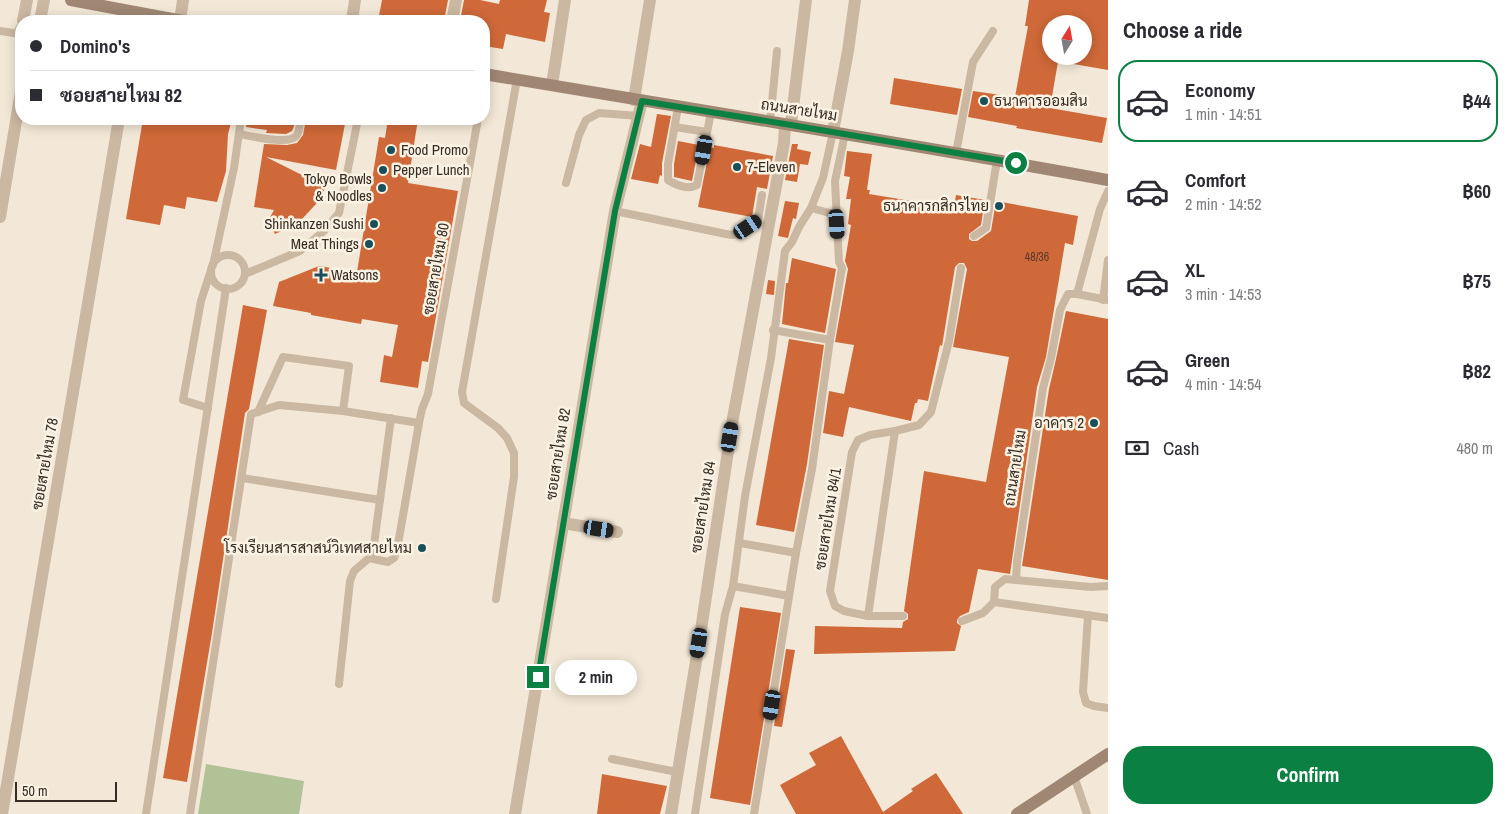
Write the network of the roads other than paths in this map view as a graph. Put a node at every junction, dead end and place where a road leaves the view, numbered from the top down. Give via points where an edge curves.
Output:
1 (27, 0) edge
2 (44, 0) edge
3 (74, 0) edge
4 (183, 0) edge
5 (355, 0) edge
6 (456, 0) edge
7 (566, 0) edge
8 (650, 0) edge
9 (806, 0) edge
10 (855, 0) edge
11 (24, 15) edge
12 (41, 15) edge
13 (126, 15) edge
14 (182, 15) edge
15 (353, 15) edge
16 (453, 15) edge
17 (15, 29) edge
18 (993, 30) dead end
19 (0, 31) edge
20 (777, 51) dead end
21 (490, 75) edge
22 (517, 78) junction
23 (552, 85) junction
24 (638, 100) junction
25 (678, 107) junction
26 (711, 112) junction
27 (639, 116) junction
28 (770, 122) junction
29 (788, 124) junction
30 (15, 125) edge
31 (118, 125) edge
32 (240, 125) edge
33 (299, 125) edge
34 (357, 125) edge
35 (477, 125) edge
36 (675, 127) junction
37 (707, 132) junction
38 (839, 133) junction
39 (239, 134) junction
40 (956, 153) junction
41 (997, 160) junction
42 (1108, 180) edge
43 (566, 183) dead end
44 (1108, 191) edge
45 (762, 196) dead end
46 (811, 208) junction
47 (615, 211) junction
48 (837, 215) junction
49 (0, 217) edge
50 (974, 236) dead end
51 (1108, 260) edge
52 (212, 267) junction
53 (961, 268) dead end
54 (245, 274) junction
55 (226, 288) junction
56 (1077, 294) junction
57 (1106, 300) edge
58 (774, 330) junction
59 (830, 340) junction
60 (208, 408) junction
61 (343, 411) junction
62 (258, 412) junction
63 (392, 418) junction
64 (419, 423) junction
65 (895, 431) junction
66 (242, 478) junction
67 (380, 500) junction
68 (563, 523) junction
69 (617, 532) dead end
70 (740, 543) junction
71 (796, 554) junction
72 (369, 558) junction
73 (1016, 580) junction
74 (734, 586) junction
75 (1108, 586) edge
76 (789, 596) junction
77 (496, 599) dead end
78 (994, 602) junction
79 (1088, 615) junction
80 (868, 616) junction
81 (903, 616) dead end
82 (1108, 618) edge
83 (962, 621) dead end
84 (339, 684) dead end
85 (1108, 708) edge
86 (1108, 754) edge
87 (612, 759) dead end
88 (677, 772) junction
89 (1074, 776) junction
90 (2, 814) edge
91 (146, 814) edge
92 (190, 814) edge
93 (515, 814) edge
94 (671, 814) edge
95 (695, 814) edge
96 (754, 814) edge
97 (1017, 814) edge
98 (1087, 814) edge

1 - 11 street
2 - 12 street
3 - 13 main road
4 - 14 street
5 - 15 street
6 - 16 street
7 - 23 street
8 - 24 street, ซอยสายไหม 82
9 - 29 street, ซอยสายไหม 84
10 - 38 street
17 - 19 lane
18 - 40 lane via 974,62
20 - 28 lane
21 - 22 main road, ถนนสายไหม
22 - 23 main road, ถนนสายไหม
22 - 77 lane via 462,392 464,403 498,428 514,453 514,477
23 - 24 main road, ถนนสายไหม
24 - 25 main road, ถนนสายไหม
24 - 27 street, ซอยสายไหม 82
25 - 26 main road, ถนนสายไหม
25 - 36 lane
26 - 28 main road, ถนนสายไหม
26 - 37 lane
27 - 43 lane via 599,113 586,120
27 - 47 street, ซอยสายไหม 82
28 - 29 main road, ถนนสายไหม
29 - 38 main road, ถนนสายไหม
29 - 88 street, ซอยสายไหม 84 via 733,418
30 - 49 street
31 - 90 street, ซอยสายไหม 78
32 - 39 lane
33 - 39 lane via 296,136 289,141
34 - 54 lane via 339,213 300,251
35 - 64 lane, ซอยสายไหม 80 via 428,394
36 - 37 lane
36 - 37 lane via 668,180 692,188 697,185
38 - 40 main road, ถนนสายไหม
38 - 46 lane
38 - 48 lane via 834,181
39 - 52 lane
40 - 41 main road, ถนนสายไหม
41 - 42 main road, ถนนสายไหม
41 - 50 lane via 986,228
44 - 56 lane
45 - 47 lane via 758,220 741,233 731,235
46 - 48 lane
46 - 58 lane via 785,251
47 - 68 street, ซอยสายไหม 82
48 - 59 lane via 842,268
51 - 57 lane
52 - 54 lane via 220,257 235,256 243,263
52 - 55 lane via 216,284
52 - 60 lane via 201,301 183,400
53 - 65 lane, ซอยสายไหม 84/1 via 949,341 931,412 919,425
54 - 55 lane via 240,283
55 - 60 lane
56 - 57 lane
56 - 73 lane, ถนนสายไหม via 1068,294 1060,310 1043,388
58 - 59 lane
58 - 70 lane
59 - 71 lane via 812,470
60 - 91 lane
61 - 62 lane via 278,405
61 - 62 lane via 349,366 283,357
61 - 63 lane
62 - 66 lane via 252,414
63 - 64 lane
63 - 67 lane
64 - 72 lane, ซอยสายไหม 80 via 397,550 388,562
65 - 80 lane
65 - 80 lane, ซอยสายไหม 84/1 via 858,440 852,452 830,591 835,606
66 - 67 lane
66 - 92 lane
67 - 72 lane via 373,552
68 - 69 street
68 - 93 street, ซอยสายไหม 82
70 - 71 lane
70 - 74 lane
71 - 76 lane
72 - 84 lane via 354,571 350,582
73 - 75 lane
73 - 78 lane via 1006,579 995,587
74 - 76 lane
74 - 95 lane via 725,614
76 - 96 lane
78 - 79 lane
78 - 83 lane via 983,614
79 - 82 lane
79 - 85 lane via 1083,692 1086,703
80 - 81 lane, ซอยสายไหม 84/1
86 - 89 main road
87 - 88 lane
88 - 94 street, ซอยสายไหม 84
89 - 97 main road
89 - 98 lane

